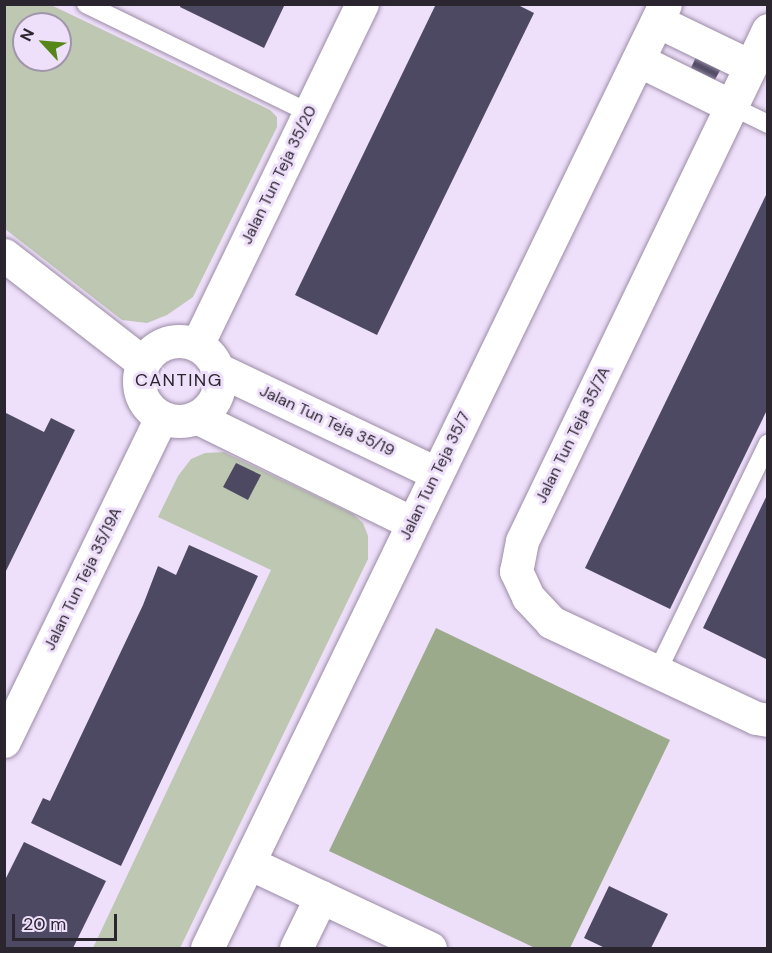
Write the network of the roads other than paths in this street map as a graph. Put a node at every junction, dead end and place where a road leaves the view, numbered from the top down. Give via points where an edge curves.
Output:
1 (86, 4) edge
2 (362, 4) edge
3 (661, 13) edge
4 (768, 30) edge
5 (638, 60) junction
6 (750, 66) junction
7 (731, 106) junction
8 (309, 113) junction
9 (768, 124) edge
10 (4, 255) edge
11 (207, 357) junction
12 (143, 363) junction
13 (195, 417) junction
14 (161, 418) junction
15 (768, 443) edge
16 (436, 473) junction
17 (412, 523) junction
18 (657, 672) junction
19 (768, 720) edge
20 (4, 741) edge
21 (249, 863) junction
22 (321, 897) junction
23 (207, 948) edge
24 (296, 948) edge
25 (430, 948) edge

1 - 8 lane
2 - 8 street, Jalan Tun Teja 35/20
3 - 5 street, Jalan Tun Teja 35/7
3 - 6 street
4 - 6 street, Jalan Tun Teja 35/7A
5 - 7 street
5 - 16 street, Jalan Tun Teja 35/7
6 - 7 street, Jalan Tun Teja 35/7A
7 - 9 lane
7 - 18 street, Jalan Tun Teja 35/7A via 522,542 516,571 528,597 551,622
8 - 11 street, Jalan Tun Teja 35/20
10 - 12 street
11 - 12 street via 176,341 149,355
11 - 13 street via 218,390 208,409
11 - 16 street, Jalan Tun Teja 35/19
12 - 14 street via 141,394
13 - 14 street via 180,422
13 - 17 street
14 - 20 street, Jalan Tun Teja 35/19A
15 - 18 lane
16 - 17 street, Jalan Tun Teja 35/7
17 - 21 street, Jalan Tun Teja 35/7
18 - 19 street, Jalan Tun Teja 35/7A
21 - 22 street
21 - 23 street, Jalan Tun Teja 35/7
22 - 24 street
22 - 25 street

